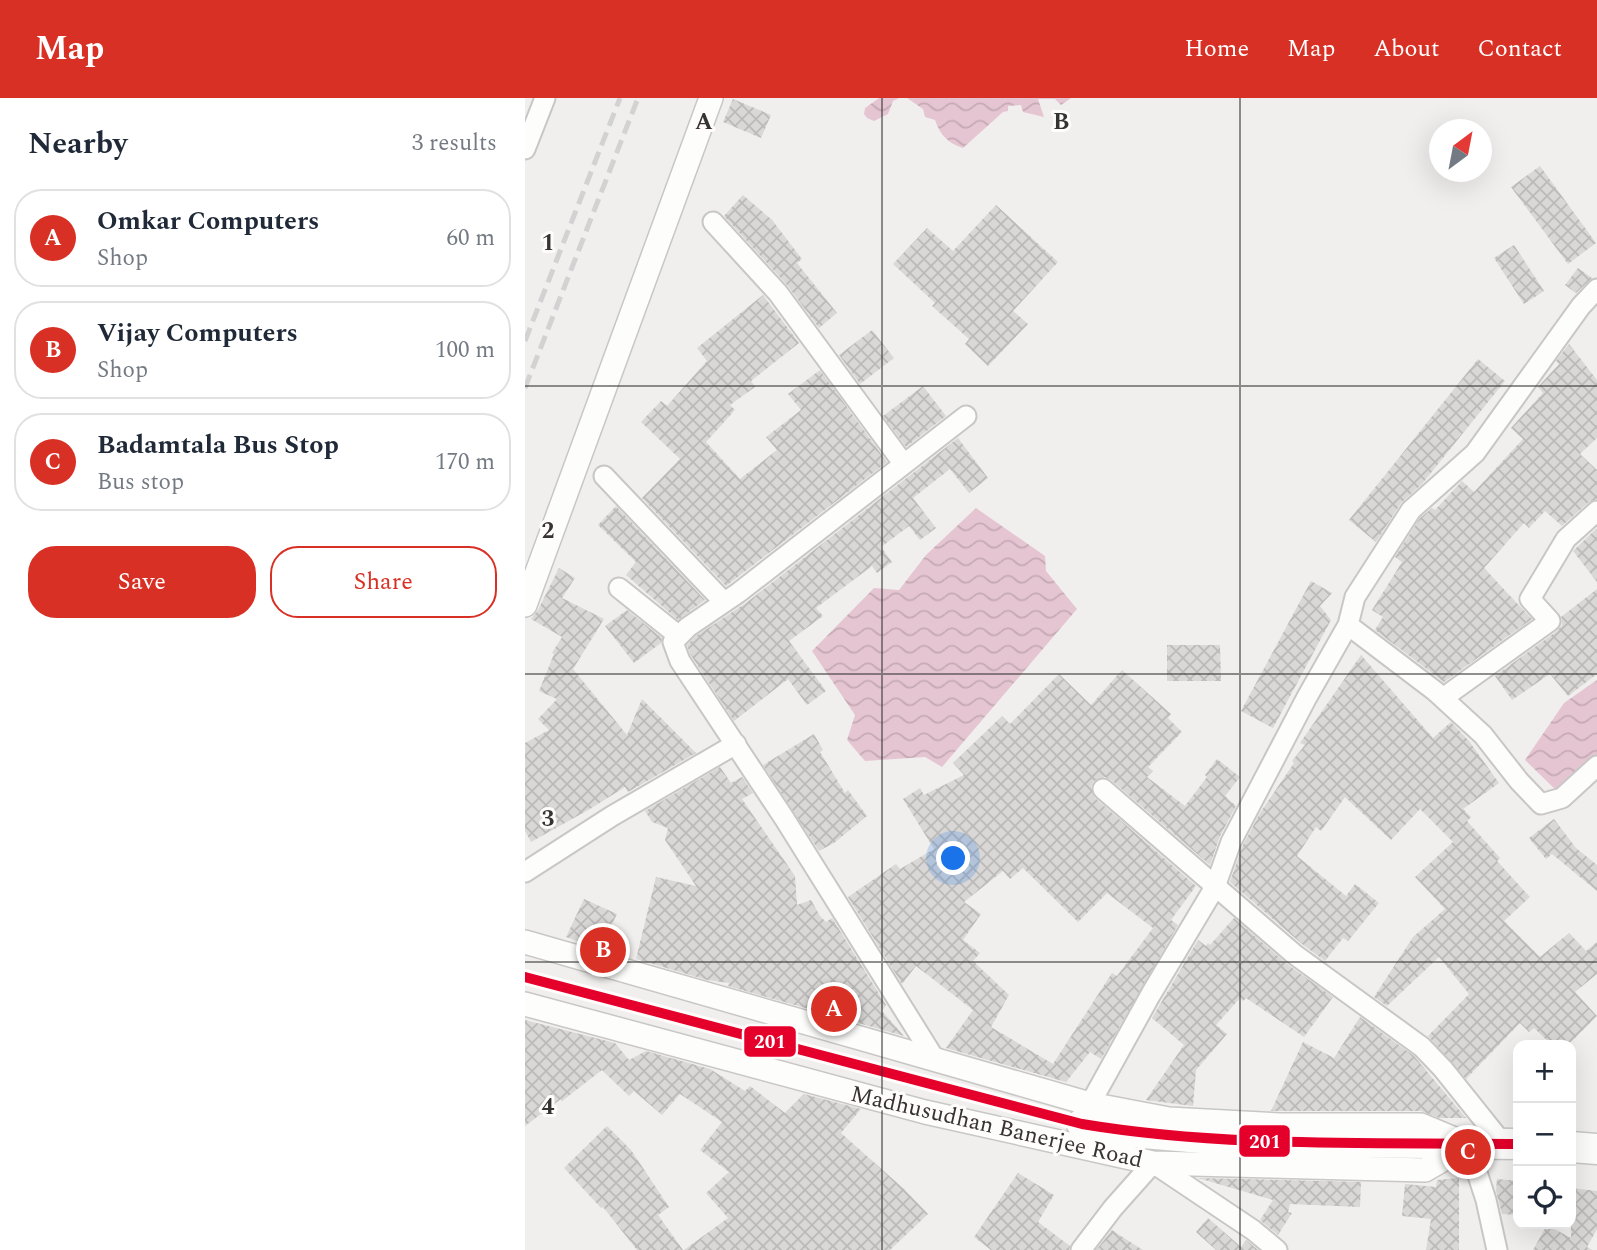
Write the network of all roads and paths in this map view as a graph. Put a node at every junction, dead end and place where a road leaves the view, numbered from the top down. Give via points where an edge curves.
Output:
1 (545, 98) edge
2 (711, 98) edge
3 (525, 149) edge
4 (713, 222) dead end
5 (1597, 289) edge
6 (966, 416) dead end
7 (903, 463) junction
8 (604, 476) dead end
9 (1597, 511) edge
10 (619, 588) dead end
11 (725, 602) junction
12 (525, 605) edge
13 (1348, 625) junction
14 (679, 636) junction
15 (1443, 698) junction
16 (736, 744) junction
17 (1597, 766) edge
18 (1103, 789) dead end
19 (525, 872) edge
20 (1215, 887) junction
21 (525, 942) edge
22 (525, 1003) edge
23 (936, 1061) junction
24 (1086, 1114) junction
25 (1511, 1144) edge
26 (1468, 1145) junction
27 (1576, 1147) edge
28 (1597, 1149) edge
29 (1153, 1163) junction
30 (1272, 1249) edge
31 (1081, 1250) edge
32 (1497, 1250) edge

1 - 3 street
2 - 12 street
4 - 7 street via 778,293
5 - 13 street via 1475,453 1411,510 1355,597
6 - 7 street
7 - 11 street
8 - 11 street
9 - 15 street via 1566,539 1530,599 1550,621
10 - 14 street
11 - 14 street
13 - 15 street
13 - 20 street via 1231,842
14 - 16 street via 673,642 680,660
15 - 17 street via 1483,734 1541,804 1562,798
16 - 19 street
16 - 23 street
18 - 20 street
20 - 24 street
20 - 25 street via 1294,954 1422,1047
21 - 23 street, Madhusudhan Banerjee Road
22 - 29 street, Madhusudhan Banerjee Road via 925,1112
23 - 24 street, Madhusudhan Banerjee Road
24 - 26 main road via 1191,1138
24 - 26 street, Madhusudhan Banerjee Road via 1280,1125 1421,1125
25 - 26 main road
26 - 29 street, Madhusudhan Banerjee Road via 1425,1170
26 - 32 street
27 - 28 main road
29 - 30 street via 1253,1230
29 - 31 street

